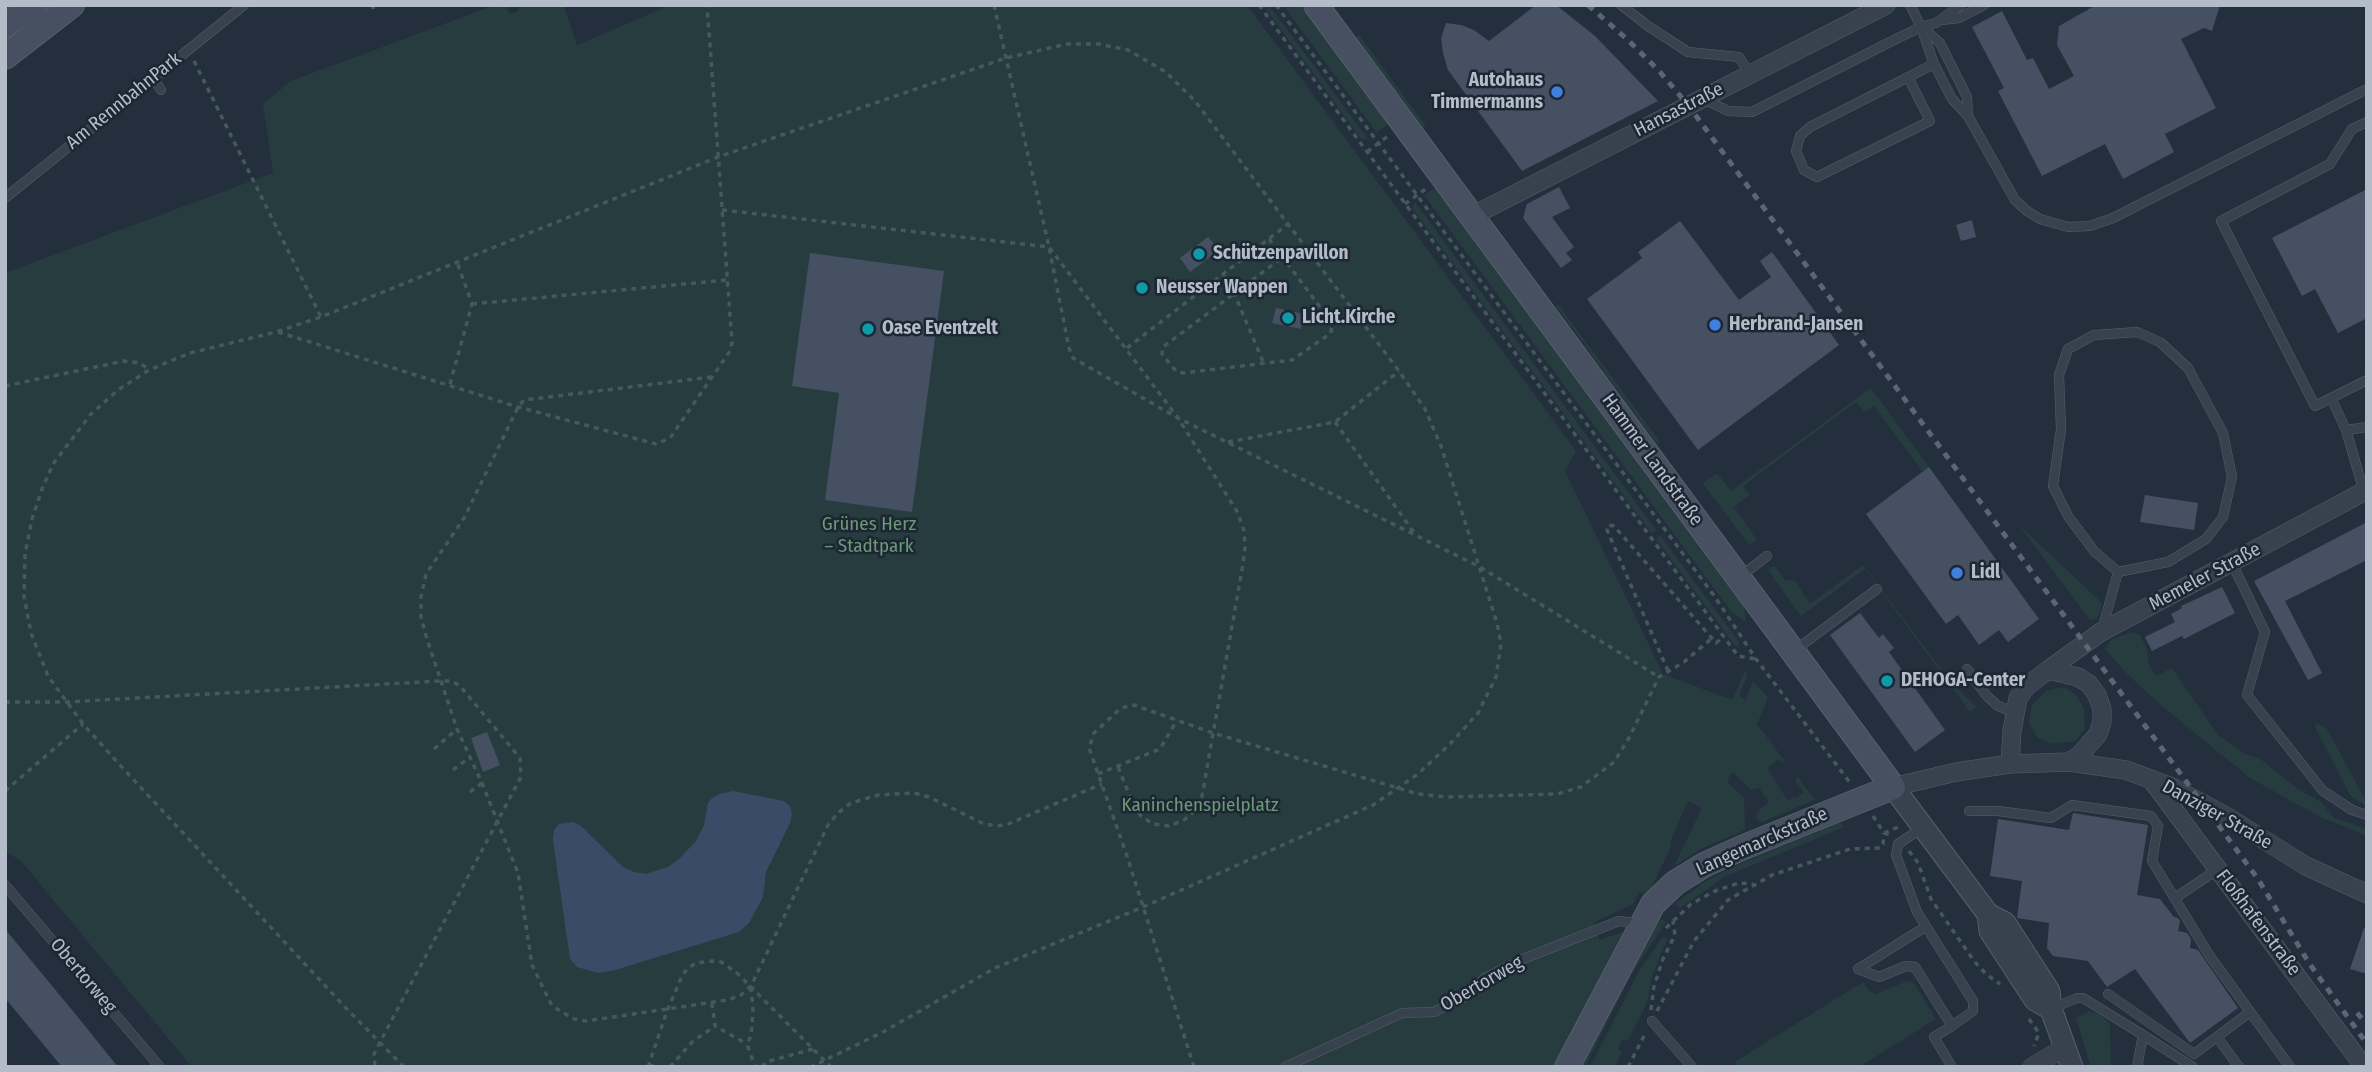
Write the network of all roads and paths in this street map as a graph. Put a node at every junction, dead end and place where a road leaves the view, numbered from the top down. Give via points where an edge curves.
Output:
1 (35, 5) edge
2 (49, 5) edge
3 (72, 5) edge
4 (244, 5) edge
5 (713, 5) edge
6 (994, 5) edge
7 (1259, 5) edge
8 (1276, 5) edge
9 (1316, 5) edge
10 (1621, 5) edge
11 (1910, 5) edge
12 (1961, 5) edge
13 (1984, 5) edge
14 (707, 6) edge
15 (1876, 8) edge
16 (1943, 20) junction
17 (5, 25) edge
18 (1922, 27) junction
19 (5, 39) edge
20 (188, 50) junction
21 (5, 57) edge
22 (1006, 58) junction
23 (1934, 64) junction
24 (1750, 74) junction
25 (153, 78) junction
26 (1908, 78) junction
27 (2367, 89) edge
28 (162, 90) dead end
29 (1702, 98) junction
30 (1968, 116) junction
31 (2367, 122) edge
32 (718, 157) junction
33 (5, 198) edge
34 (722, 211) junction
35 (1472, 216) junction
36 (1288, 224) junction
37 (1269, 239) junction
38 (1049, 247) junction
39 (1283, 257) junction
40 (457, 262) junction
41 (1223, 275) junction
42 (727, 280) junction
43 (1234, 293) junction
44 (471, 304) junction
45 (321, 317) junction
46 (276, 332) junction
47 (1127, 348) junction
48 (1264, 363) junction
49 (149, 370) junction
50 (1399, 371) junction
51 (712, 377) junction
52 (2367, 380) edge
53 (449, 385) junction
54 (5, 386) edge
55 (2331, 398) junction
56 (518, 407) junction
57 (1178, 418) junction
58 (1335, 422) junction
59 (2367, 427) edge
60 (2346, 430) junction
61 (1227, 442) junction
62 (2365, 491) edge
63 (1416, 536) junction
64 (1767, 556) dead end
65 (2232, 563) junction
66 (1480, 568) junction
67 (2118, 572) junction
68 (1739, 577) junction
69 (1877, 589) dead end
70 (2101, 632) junction
71 (1724, 636) junction
72 (1712, 639) junction
73 (1794, 652) junction
74 (1756, 659) junction
75 (1967, 669) dead end
76 (2048, 670) junction
77 (1668, 671) junction
78 (1659, 677) junction
79 (440, 681) junction
80 (5, 702) edge
81 (66, 702) junction
82 (2014, 712) junction
83 (1177, 720) junction
84 (83, 724) junction
85 (457, 729) junction
86 (1213, 733) junction
87 (434, 749) dead end
88 (470, 757) junction
89 (2068, 762) junction
90 (2010, 764) junction
91 (1118, 767) junction
92 (453, 770) dead end
93 (1098, 775) junction
94 (2151, 779) junction
95 (482, 783) junction
96 (1101, 784) junction
97 (1893, 788) junction
98 (1396, 789) junction
99 (5, 791) edge
100 (470, 792) dead end
101 (1862, 799) junction
102 (1969, 811) dead end
103 (2367, 815) edge
104 (498, 820) junction
105 (1923, 827) junction
106 (1884, 833) junction
107 (1903, 840) junction
108 (2218, 869) junction
109 (1755, 884) junction
110 (5, 885) edge
111 (2367, 894) edge
112 (2175, 898) junction
113 (1143, 907) junction
114 (1651, 921) junction
115 (1673, 921) junction
116 (1925, 927) junction
117 (751, 986) junction
118 (2010, 991) dead end
119 (2108, 994) dead end
120 (712, 1003) junction
121 (2051, 1009) junction
122 (667, 1010) junction
123 (2025, 1012) dead end
124 (2250, 1012) junction
125 (1652, 1021) junction
126 (715, 1026) junction
127 (1952, 1026) junction
128 (2039, 1033) dead end
129 (2143, 1035) junction
130 (2217, 1037) junction
131 (380, 1042) junction
132 (747, 1044) junction
133 (813, 1049) junction
134 (2069, 1057) edge
135 (824, 1060) junction
136 (648, 1066) edge
137 (160, 1067) edge
138 (375, 1067) edge
139 (404, 1067) edge
140 (657, 1067) edge
141 (670, 1067) edge
142 (755, 1067) edge
143 (762, 1067) edge
144 (810, 1067) edge
145 (831, 1067) edge
146 (1194, 1067) edge
147 (1286, 1067) edge
148 (1567, 1067) edge
149 (1628, 1067) edge
150 (1692, 1067) edge
151 (1952, 1067) edge
152 (2032, 1067) edge
153 (2137, 1067) edge
154 (2193, 1067) edge
155 (2239, 1067) edge
156 (2290, 1067) edge
157 (2364, 1067) edge

1 - 17 main road
2 - 19 main road
3 - 21 main road
4 - 20 lane, Am RennbahnPark
5 - 14 path
6 - 22 path
7 - 71 path
8 - 74 path via 1715,597
9 - 35 main road, Hammer Landstraße
10 - 24 lane via 1688,52 1739,57
11 - 18 lane
12 - 16 lane
13 - 16 lane via 1959,18
14 - 32 path
15 - 24 street, Hansastraße
16 - 18 lane
18 - 23 lane
18 - 29 lane via 1752,112 1728,111
18 - 30 lane via 1940,43 1967,97
20 - 25 lane, Am RennbahnPark
20 - 45 path
22 - 32 path
22 - 36 path via 1083,43 1113,45 1142,57 1177,81 1195,101
22 - 38 path
23 - 26 lane
23 - 30 lane via 1952,99
24 - 29 street, Hansastraße
25 - 28 lane
25 - 33 lane, Am RennbahnPark
26 - 26 lane via 1810,127 1800,136 1796,151 1804,170 1817,177 1930,121
27 - 30 lane via 2113,218 2080,227 2040,219 2015,200
29 - 35 street, Hansastraße
31 - 55 lane via 2352,130 2330,164 2221,221 2315,406
32 - 34 path
32 - 40 path
34 - 38 path
34 - 42 path
35 - 68 main road, Hammer Landstraße
36 - 37 path
36 - 50 path
37 - 39 path
37 - 41 path
38 - 47 path
38 - 57 path via 1073,358
39 - 43 path
39 - 48 path via 1333,329 1297,358
40 - 44 path
40 - 45 path
41 - 43 path
41 - 47 path
42 - 44 path
42 - 51 path via 732,342
43 - 48 path
43 - 48 path via 1166,344 1162,354 1178,373
44 - 53 path
45 - 46 path
46 - 49 path via 190,353
46 - 53 path
47 - 57 path
49 - 54 path via 140,363 124,361
49 - 81 path via 91,414 53,464 32,519 24,596 31,633 48,676
50 - 58 path
50 - 66 path via 1425,409 1441,446
51 - 56 path via 524,400
51 - 56 path via 670,438 656,444
52 - 55 lane
53 - 56 path
55 - 60 lane
56 - 79 path via 464,518 426,574 421,617
57 - 61 path
57 - 86 path via 1238,513 1244,531 1243,564
58 - 61 path
58 - 63 path
59 - 60 lane
60 - 62 lane
61 - 63 path
62 - 65 street, Memeler Straße
63 - 66 path
64 - 68 lane
65 - 70 street, Memeler Straße
65 - 103 lane via 2265,632 2247,695 2323,791
66 - 78 path
66 - 98 path via 1500,633 1496,677 1485,702 1465,728
67 - 67 lane via 2094,551 2068,516 2053,485 2061,429 2059,375 2068,349 2094,335 2137,332 2160,342 2188,368 2223,433 2232,477 2223,517 2206,539 2168,562
67 - 70 lane
68 - 73 main road, Hammer Landstraße
69 - 73 lane
70 - 76 street, Memeler Straße
71 - 72 path via 1716,643
71 - 74 path via 1738,656
72 - 77 path
72 - 77 path via 1614,526 1608,525
73 - 97 main road, Hammer Landstraße
74 - 101 path
75 - 82 lane via 1987,696
76 - 82 street, Memeler Straße via 2027,686
76 - 89 street via 2071,674 2089,684 2102,709 2098,734
77 - 78 path
78 - 98 path via 1614,762 1581,787 1557,794 1448,797
79 - 81 path
79 - 85 path
79 - 104 path via 460,686 520,758 521,777
80 - 81 path
81 - 84 path
82 - 90 street, Memeler Straße
83 - 86 path
83 - 91 path via 1160,749
83 - 93 path via 1134,705 1121,708 1090,740
84 - 99 path
84 - 131 path
85 - 87 path
85 - 88 path
86 - 91 path via 1195,811 1168,826 1141,816
86 - 98 path
88 - 92 path
88 - 95 path
89 - 90 street, Danziger Straße
89 - 94 street, Danziger Straße
90 - 97 street, Danziger Straße
91 - 93 path
93 - 96 path
94 - 108 street, Floßhafenstraße
94 - 111 street, Danziger Straße via 2200,801 2306,866
95 - 100 path
95 - 104 path
96 - 113 path
96 - 117 path via 997,826 914,793 877,795 851,803 828,825
97 - 101 main road, Langemarckstraße
97 - 105 street, Hammer Landstraße
98 - 113 path via 1373,805
101 - 106 path
101 - 114 main road, Langemarckstraße via 1704,864 1675,883
102 - 112 lane via 2051,818 2072,805 2151,816 2158,826 2152,861
104 - 122 path via 518,873 533,965 552,1006 586,1021
104 - 131 path
105 - 107 lane
105 - 121 street, Hammer Landstraße via 1988,914 2005,923 2049,991
106 - 107 path
106 - 109 path via 1880,848 1850,849
107 - 116 lane via 1896,855
107 - 118 path via 1918,863 1931,899 1974,961
108 - 112 lane
108 - 157 street, Floßhafenstraße
109 - 115 path via 1739,883 1715,891
109 - 125 path via 1728,900 1705,926
110 - 137 lane, Obertorweg
112 - 124 lane
113 - 135 path via 995,968
113 - 146 path
114 - 115 path
114 - 115 path
114 - 147 lane, Obertorweg via 1619,921 1523,959 1434,1012 1402,1013
114 - 148 main road, Langemarckstraße
115 - 125 path via 1675,935 1654,986
116 - 127 lane via 1975,1005
116 - 127 lane via 1858,969 1874,977 1915,967
117 - 120 path via 741,995
117 - 122 path via 720,962 696,963 682,976
117 - 132 path via 753,1010
117 - 133 path
119 - 130 lane via 2194,1054
120 - 122 path
120 - 126 path
121 - 129 lane via 2083,998
121 - 134 street, Hammer Landstraße
122 - 136 path
123 - 128 path
124 - 130 lane
124 - 156 lane
125 - 149 path
125 - 150 lane
126 - 132 path
126 - 141 path via 692,1042
127 - 151 lane via 1934,1037
129 - 153 lane
129 - 154 lane
130 - 155 lane
131 - 138 path via 374,1054
131 - 139 path
132 - 142 path
133 - 135 path
133 - 143 path
134 - 152 street
135 - 144 path
135 - 145 path
136 - 140 path

